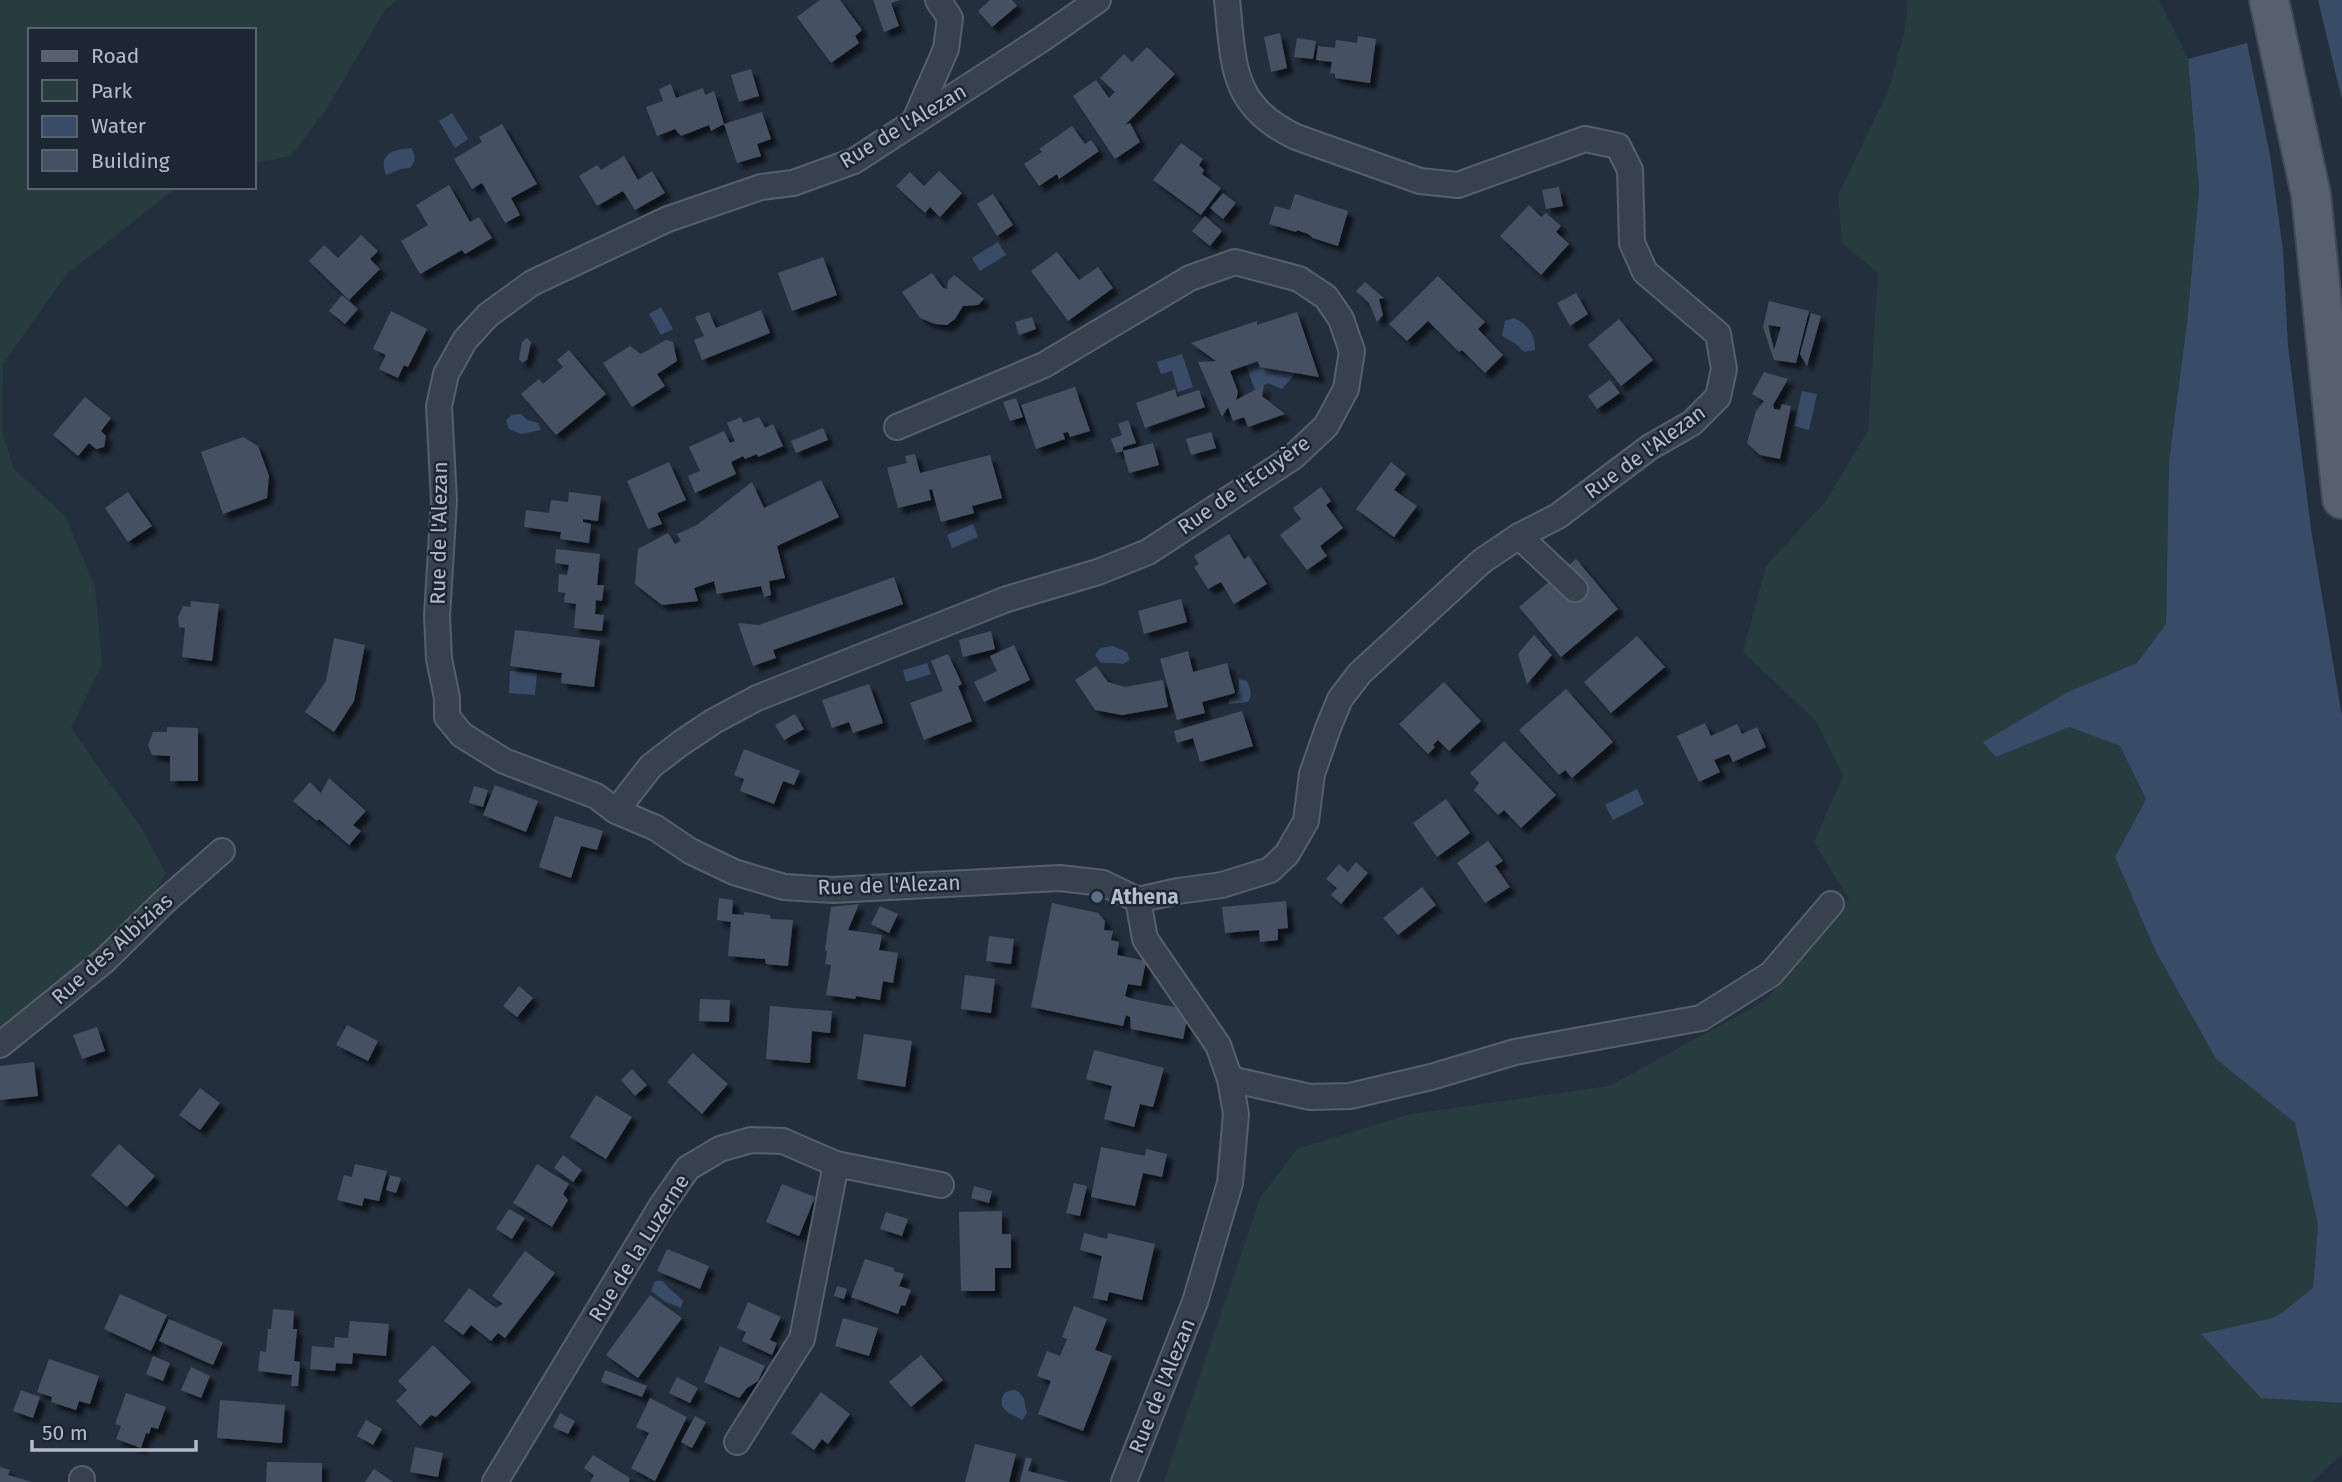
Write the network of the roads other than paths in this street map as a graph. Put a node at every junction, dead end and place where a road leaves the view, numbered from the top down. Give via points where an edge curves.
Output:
1 (938, 0) edge
2 (1098, 0) edge
3 (1227, 0) edge
4 (2269, 0) edge
5 (913, 123) junction
6 (897, 427) dead end
7 (2342, 499) edge
8 (1519, 536) junction
9 (1575, 589) dead end
10 (617, 811) junction
11 (222, 851) dead end
12 (1138, 900) junction
13 (1831, 904) dead end
14 (0, 1045) edge
15 (1230, 1079) junction
16 (836, 1164) junction
17 (940, 1185) dead end
18 (737, 1442) dead end
19 (495, 1482) edge
20 (1124, 1482) edge

1 - 5 street via 950,18 946,49
2 - 5 street, Rue de l'Alezan
3 - 8 street, Rue de l'Alezan via 1240,88 1276,128 1296,137 1419,181 1458,185 1585,139 1618,146 1630,170 1632,243 1645,272 1718,334 1724,369 1718,397 1692,423 1650,447 1558,516
4 - 7 main road via 2311,195
5 - 10 street, Rue de l'Alezan via 853,161 668,219 532,283 488,315 465,340 446,374 439,406 444,501 438,616 447,717 462,734 504,761 596,796
6 - 10 street, Rue de l'Ecuyère via 1044,365 1190,278 1235,262 1299,279 1326,297 1341,319 1352,351 1346,388 1326,426 1293,457 1148,552 1007,599 757,698 714,721 651,766
8 - 9 street
8 - 12 street, Rue de l'Alezan via 1482,561 1370,663 1340,699 1312,774 1306,821 1287,854 1270,870 1222,885
10 - 12 street, Rue de l'Alezan via 734,872 784,887 833,890 1060,878 1103,883
11 - 14 street, Rue des Albizias via 104,961
12 - 15 street, Rue de l'Alezan via 1144,939 1217,1045
13 - 15 street via 1771,974 1701,1018 1515,1052 1350,1096 1310,1097
15 - 20 street, Rue de l'Alezan via 1236,1114 1230,1182 1195,1302
16 - 17 street, Rue de la Luzerne
16 - 18 street via 802,1339
16 - 19 street, Rue de la Luzerne via 783,1141 751,1140 720,1149 688,1168

